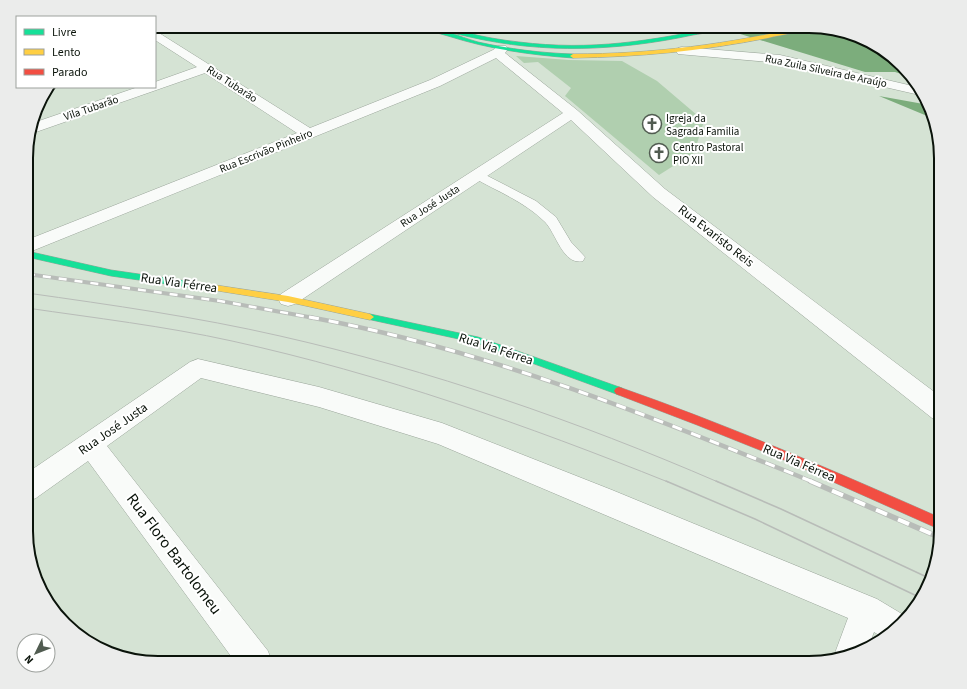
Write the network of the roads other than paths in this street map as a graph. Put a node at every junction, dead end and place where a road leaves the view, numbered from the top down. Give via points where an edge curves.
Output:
1 (442, 33) edge
2 (455, 33) edge
3 (694, 33) edge
4 (782, 33) edge
5 (156, 37) edge
6 (499, 51) junction
7 (682, 51) junction
8 (207, 68) junction
9 (156, 86) edge
10 (148, 88) edge
11 (914, 90) edge
12 (572, 113) junction
13 (37, 127) edge
14 (308, 134) junction
15 (478, 174) junction
16 (33, 245) edge
17 (33, 255) edge
18 (578, 257) dead end
19 (288, 299) junction
20 (934, 406) edge
21 (91, 445) junction
22 (33, 485) edge
23 (934, 521) edge
24 (866, 610) junction
25 (892, 625) edge
26 (854, 647) edge
27 (251, 656) edge

1 - 6 main road
2 - 3 main road via 513,44 557,48 603,47
4 - 7 main road via 728,45
5 - 8 street, Rua Tubarão
6 - 7 main road via 605,56
6 - 12 street, Rua Evaristo Reis
6 - 14 street, Rua Escrivão Pinheiro via 435,83
7 - 11 street, Rua Zuila Silveira de Araújo via 780,59
8 - 9 street
8 - 14 street, Rua Tubarão
10 - 13 street, Vila Tubarão
12 - 15 street, Rua José Justa
12 - 20 street, Rua Evaristo Reis via 659,193
14 - 16 street, Rua Escrivão Pinheiro
15 - 18 lane via 531,204 552,220 566,245
15 - 19 street, Rua José Justa
17 - 19 main road, Rua Via Férrea via 111,272
19 - 23 main road, Rua Via Férrea via 478,340 684,414
21 - 22 street, Rua José Justa
21 - 24 street, Rua José Justa via 198,368 319,397 442,434
21 - 27 street, Rua Floro Bartolomeu
24 - 25 street
24 - 26 street

